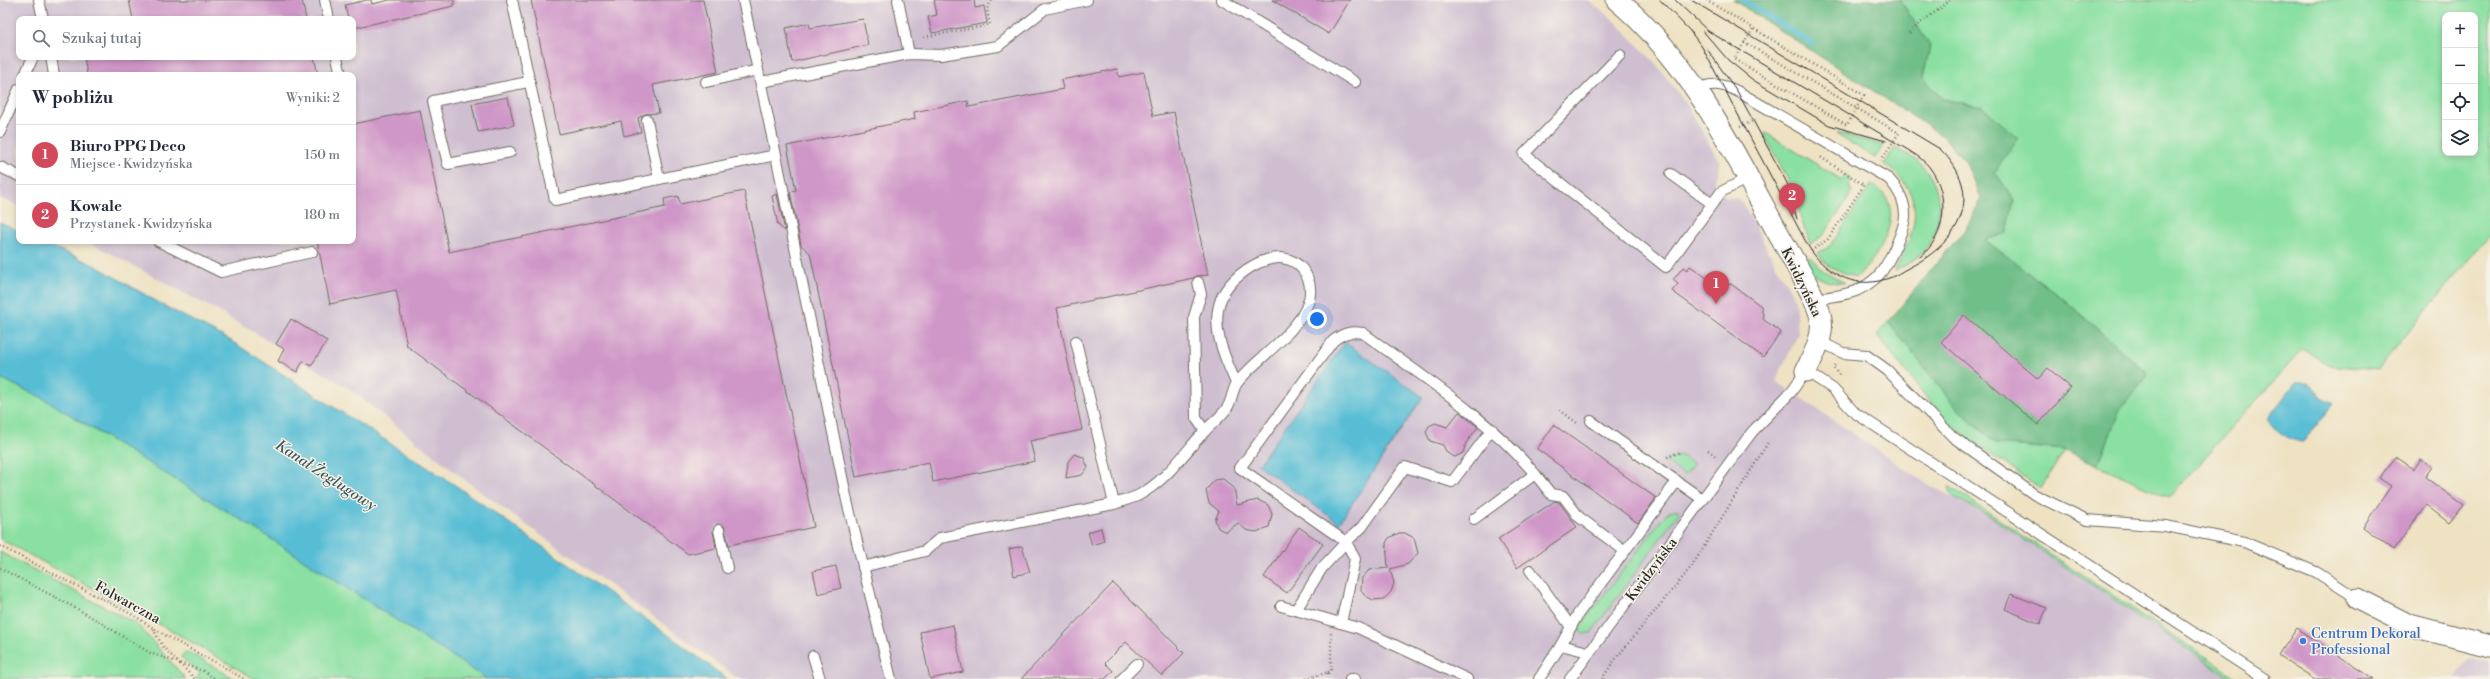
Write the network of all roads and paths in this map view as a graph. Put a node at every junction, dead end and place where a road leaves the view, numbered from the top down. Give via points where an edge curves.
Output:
1 (39, 0) edge
2 (325, 0) edge
3 (512, 0) edge
4 (743, 0) edge
5 (898, 0) edge
6 (992, 0) edge
7 (1087, 0) edge
8 (1222, 0) edge
9 (1617, 0) edge
10 (1706, 0) edge
11 (1950, 0) edge
12 (42, 16) edge
13 (328, 16) edge
14 (1753, 29) junction
15 (1909, 33) dead end
16 (924, 37) dead end
17 (1744, 42) junction
18 (909, 54) junction
19 (1620, 55) dead end
20 (32, 60) edge
21 (52, 60) edge
22 (338, 60) edge
23 (758, 70) junction
24 (26, 72) edge
25 (54, 72) edge
26 (340, 72) edge
27 (528, 82) junction
28 (706, 82) dead end
29 (761, 82) junction
30 (1355, 82) dead end
31 (1697, 89) junction
32 (16, 96) edge
33 (1856, 109) junction
34 (1759, 118) dead end
35 (647, 120) dead end
36 (1737, 128) dead end
37 (0, 132) edge
38 (510, 152) dead end
39 (776, 155) junction
40 (1818, 155) dead end
41 (0, 167) edge
42 (1873, 170) junction
43 (1670, 174) dead end
44 (16, 175) edge
45 (1748, 178) junction
46 (659, 179) junction
47 (1864, 185) junction
48 (1712, 203) junction
49 (164, 244) edge
50 (312, 252) dead end
51 (1806, 254) dead end
52 (1198, 282) dead end
53 (1813, 299) junction
54 (1076, 341) dead end
55 (1819, 341) junction
56 (1806, 371) junction
57 (1236, 383) junction
58 (1591, 420) dead end
59 (1492, 429) junction
60 (1205, 431) junction
61 (1769, 441) dead end
62 (1708, 450) dead end
63 (1681, 452) dead end
64 (1663, 459) dead end
65 (1719, 459) dead end
66 (1535, 474) junction
67 (1677, 481) junction
68 (1702, 499) junction
69 (1114, 504) junction
70 (1474, 519) dead end
71 (719, 530) dead end
72 (1346, 542) junction
73 (0, 546) edge
74 (1625, 552) junction
75 (863, 567) junction
76 (0, 568) edge
77 (727, 568) dead end
78 (1530, 570) dead end
79 (2358, 599) joint
80 (1281, 606) dead end
81 (1296, 610) junction
82 (1341, 623) junction
83 (1571, 627) junction
84 (153, 628) junction
85 (1332, 645) dead end
86 (1561, 645) junction
87 (2490, 646) edge
88 (1588, 652) junction
89 (813, 656) dead end
90 (178, 662) junction
91 (1137, 664) dead end
92 (195, 679) edge
93 (215, 679) edge
94 (244, 679) edge
95 (820, 679) edge
96 (891, 679) edge
97 (1122, 679) edge
98 (1306, 679) edge
99 (1350, 679) edge
100 (1355, 679) edge
101 (1466, 679) edge
102 (1539, 679) edge
103 (1570, 679) edge
104 (1602, 679) edge
105 (2265, 679) edge

1 - 12 lane
2 - 13 lane
3 - 27 lane
4 - 23 lane
5 - 18 lane
6 - 16 path via 986,9 990,25
7 - 18 lane via 1045,9 998,46 941,55
8 - 30 lane
9 - 31 street, Kwidzyńska via 1641,21 1670,53
10 - 14 path
11 - 15 path
14 - 17 path
14 - 33 path via 1864,95
17 - 33 path
17 - 33 path via 1734,59 1754,71 1847,126
18 - 29 lane
19 - 48 lane via 1524,154 1666,267
20 - 24 lane
21 - 25 lane
22 - 26 lane
23 - 28 lane
23 - 29 lane
27 - 38 lane via 433,102 448,164
27 - 46 lane via 555,200
29 - 39 lane
31 - 42 lane via 1721,83
31 - 45 street, Kwidzyńska
32 - 37 lane
33 - 42 path via 1899,133
34 - 36 path
35 - 46 lane
39 - 46 lane
39 - 75 lane via 847,501
40 - 47 path
41 - 44 lane
42 - 47 path
42 - 53 lane via 1889,179 1895,186 1903,205 1903,227 1890,256 1877,276 1857,290
43 - 48 lane
45 - 48 lane via 1721,192
45 - 53 street, Kwidzyńska
47 - 51 path via 1828,239
49 - 50 lane via 221,272
52 - 60 lane via 1201,294 1194,316 1196,418
53 - 55 street, Kwidzyńska via 1822,320
54 - 69 lane
55 - 56 street, Kwidzyńska
55 - 79 lane via 1843,353 1866,355 1887,370 1953,437 2035,495 2087,520 2166,526 2244,542 2316,572
56 - 68 lane, Kwidzyńska via 1791,392 1752,432
56 - 105 lane via 1833,390 1855,413
57 - 57 lane via 1294,327 1304,314 1310,298 1309,282 1304,271 1295,262 1282,257 1261,261 1231,284 1221,299 1218,329 1222,351
57 - 60 lane via 1228,408
58 - 67 lane
59 - 66 lane via 1516,451
59 - 72 lane via 1452,482 1405,466 1362,527
59 - 72 lane via 1363,333 1352,331 1333,341 1240,468
60 - 69 lane via 1161,479 1139,495
61 - 104 path via 1692,566
62 - 65 path
63 - 64 path
66 - 70 lane
66 - 74 lane via 1551,494 1563,496 1579,517
67 - 68 lane
67 - 74 lane
68 - 88 lane, Kwidzyńska
69 - 75 lane via 940,538 925,552
71 - 77 lane
72 - 81 lane via 1322,568
72 - 82 lane via 1355,559
73 - 84 path, Folwarczna via 135,616
74 - 83 lane
75 - 96 lane
76 - 90 path via 83,612 150,653
78 - 83 lane
79 - 87 street via 2409,625
80 - 81 lane
81 - 82 lane
82 - 101 lane via 1358,628
83 - 86 lane
84 - 90 path via 164,648
84 - 94 path, Folwarczna
85 - 98 path via 1331,671
86 - 88 lane
86 - 102 lane
88 - 103 lane, Kwidzyńska
89 - 95 lane
90 - 92 path
90 - 93 path via 203,671
91 - 97 lane
99 - 100 lane

